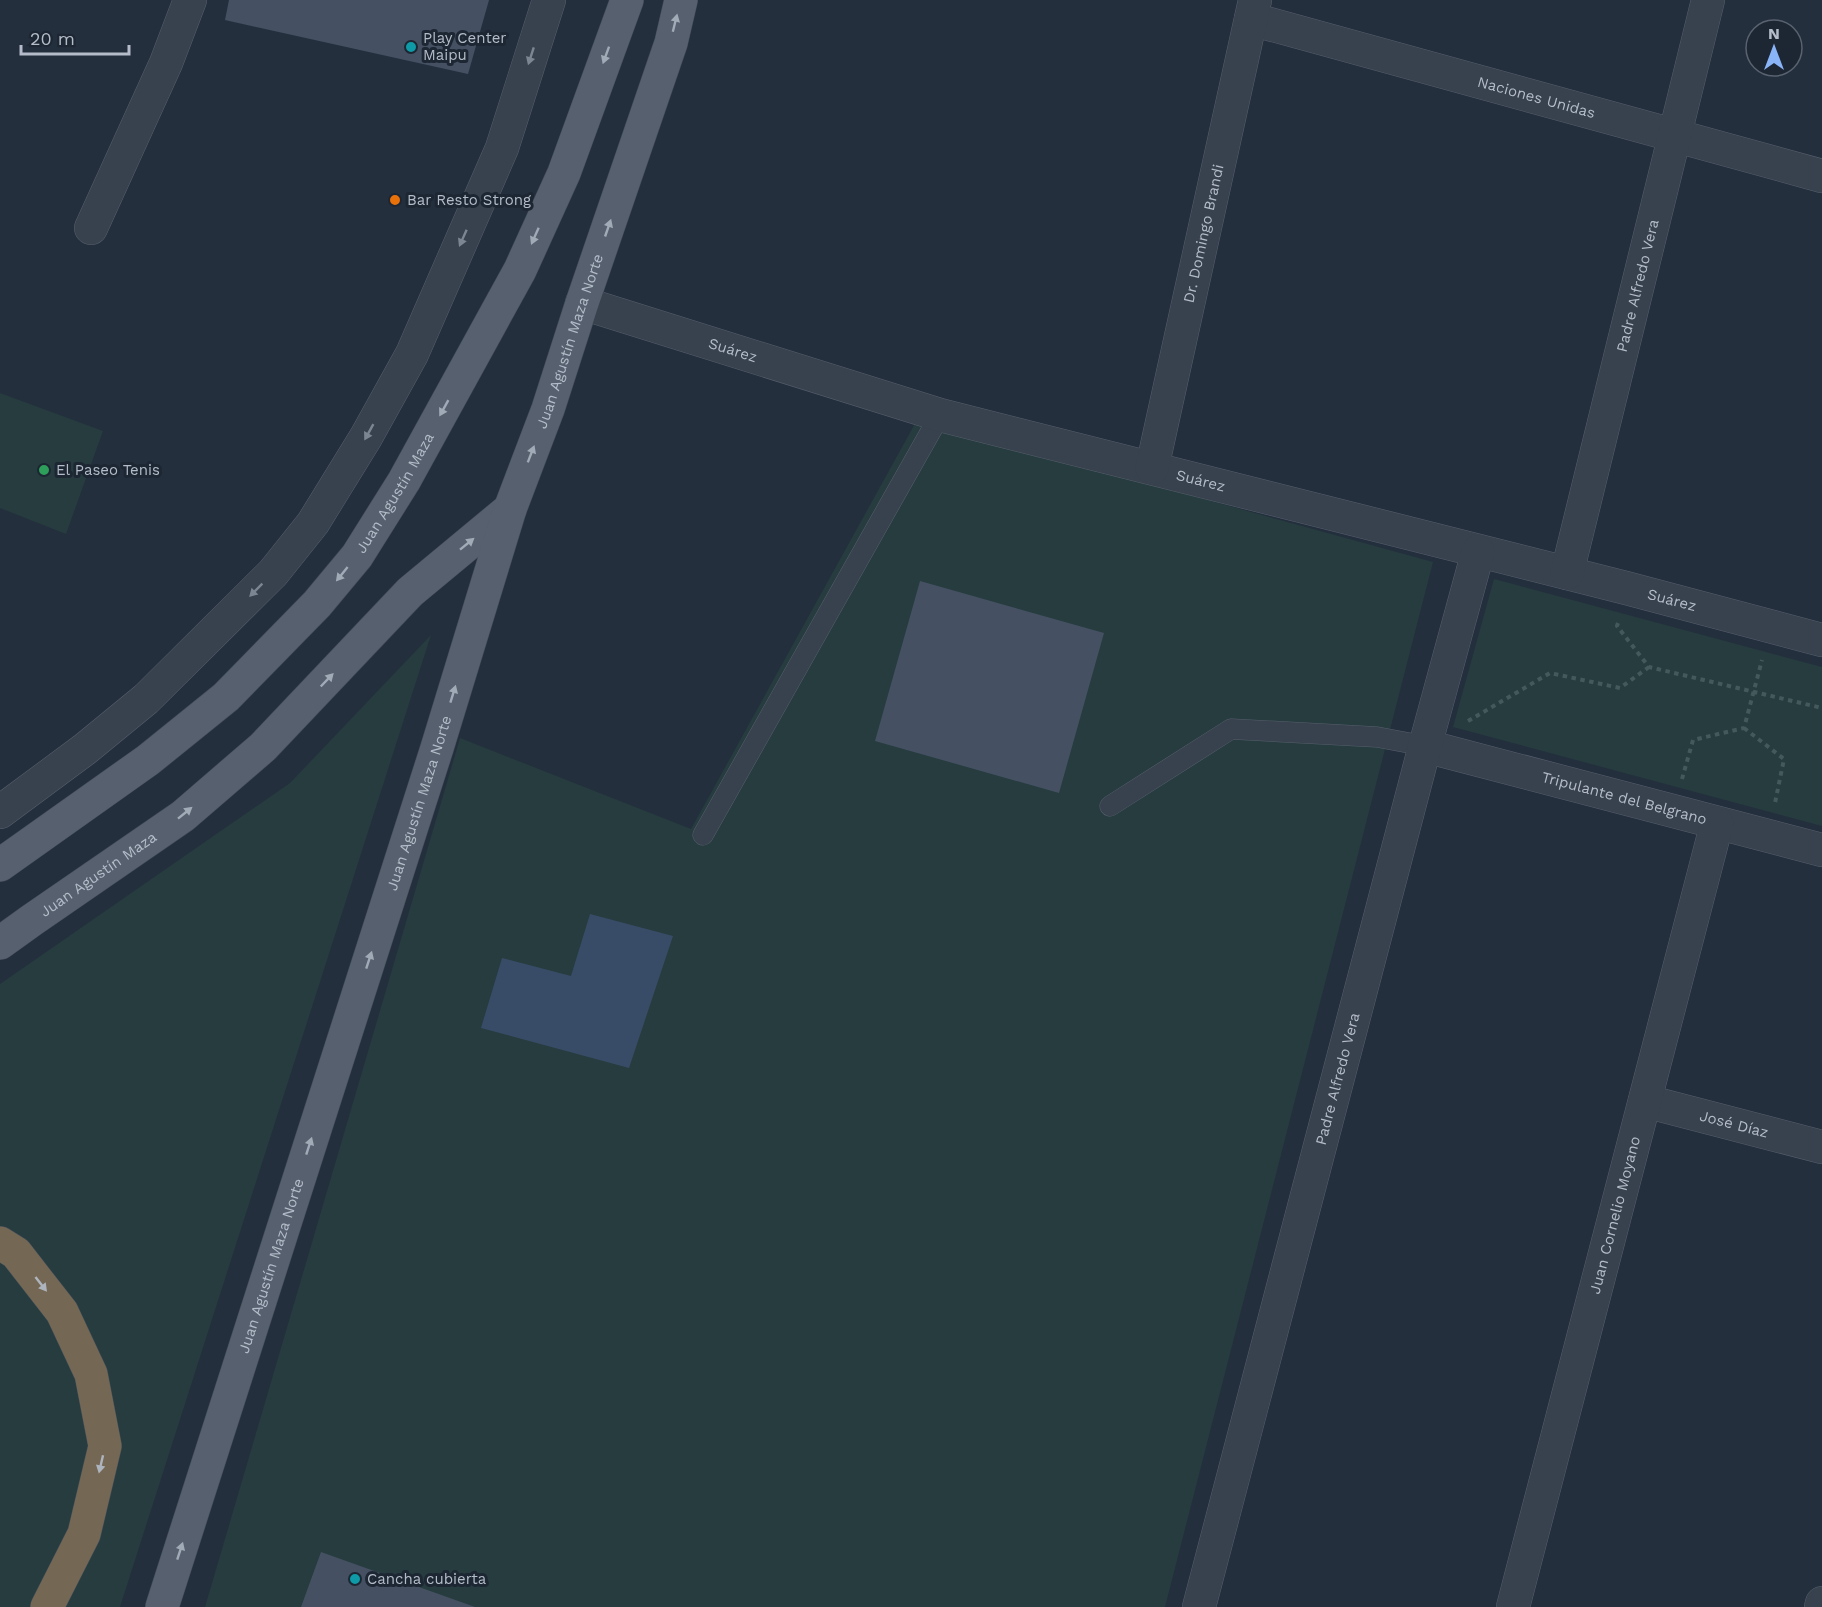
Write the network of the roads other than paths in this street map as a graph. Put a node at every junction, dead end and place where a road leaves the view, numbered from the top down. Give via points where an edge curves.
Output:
1 (190, 0) edge
2 (549, 0) edge
3 (627, 0) edge
4 (681, 0) edge
5 (1708, 0) edge
6 (1253, 10) edge
7 (1675, 135) junction
8 (1822, 176) edge
9 (91, 228) dead end
10 (582, 303) junction
11 (940, 415) junction
12 (1152, 468) junction
13 (510, 509) junction
14 (1479, 552) junction
15 (1567, 573) junction
16 (1822, 640) edge
17 (1425, 746) junction
18 (1110, 806) dead end
19 (0, 812) edge
20 (1718, 823) junction
21 (704, 835) dead end
22 (1822, 850) edge
23 (0, 865) edge
24 (0, 943) edge
25 (1645, 1101) junction
26 (1822, 1147) edge
27 (0, 1244) edge
28 (47, 1607) edge
29 (162, 1607) edge
30 (1199, 1607) edge
31 (1513, 1607) edge

1 - 9 street via 166,63
2 -> 19 street via 502,148 412,354 314,523 273,573 146,699
3 -> 23 main road, Juan Agustín Maza via 564,173 520,270 404,481 357,556 317,604 226,697 148,760
10 -> 4 main road, Juan Agustín Maza Norte via 671,43
5 - 7 street, Padre Alfredo Vera
6 - 7 street, Naciones Unidas
6 - 12 street, Dr. Domingo Brandi
7 - 8 street, Naciones Unidas
7 - 15 street, Padre Alfredo Vera
10 - 11 street, Suárez
13 -> 10 main road, Juan Agustín Maza Norte
11 - 12 street, Suárez
11 - 21 lane
12 - 14 street, Suárez
24 -> 13 main road, Juan Agustín Maza via 192,808 263,747 410,592
29 -> 13 main road, Juan Agustín Maza Norte
14 - 15 street, Suárez
14 - 17 street, Padre Alfredo Vera
15 - 16 street, Suárez
17 - 18 lane via 1377,737 1231,729
17 - 20 street, Tripulante del Belgrano
17 - 30 street, Padre Alfredo Vera
20 - 22 street, Tripulante del Belgrano
20 - 25 street, Juan Cornelio Moyano
25 - 26 street, José Díaz
25 - 31 street, Juan Cornelio Moyano
27 -> 28 highway via 16,1253 62,1312 91,1374 105,1446 84,1534

